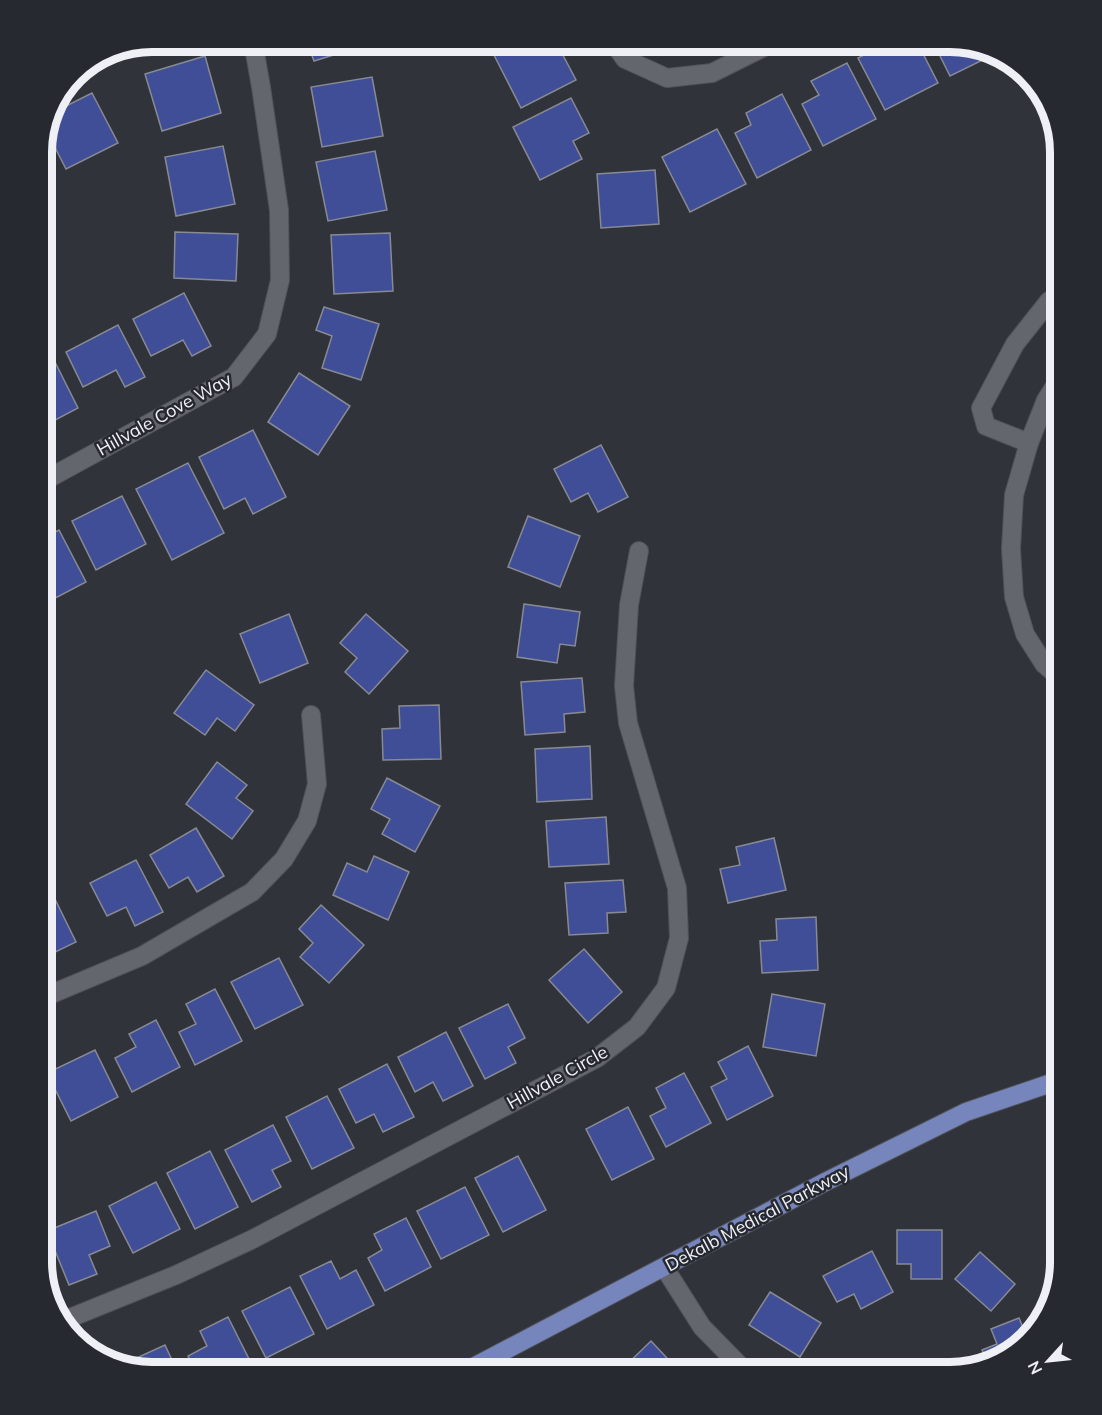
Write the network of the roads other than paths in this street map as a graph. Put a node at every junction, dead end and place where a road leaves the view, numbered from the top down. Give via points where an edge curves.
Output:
1 (255, 52) edge
2 (620, 53) edge
3 (753, 53) edge
4 (1050, 300) edge
5 (1050, 395) edge
6 (1029, 443) junction
7 (53, 476) edge
8 (639, 551) dead end
9 (1050, 669) edge
10 (311, 715) dead end
11 (52, 994) edge
12 (1050, 1083) edge
13 (664, 1267) junction
14 (69, 1318) edge
15 (483, 1362) edge
16 (736, 1362) edge

1 - 7 street, Hillvale Cove Way via 279,210 280,280 267,334 234,377
2 - 3 street via 625,59 667,78 712,73
4 - 6 street via 1015,344 981,408 986,426
5 - 6 street
6 - 9 street via 1014,495 1014,597 1025,634
8 - 14 street, Hillvale Circle via 629,605 624,686 628,723 677,888 679,938 666,988 637,1027 597,1058 253,1239
10 - 11 street via 317,784 307,821 284,859 252,892 142,956
12 - 13 main road, Dekalb Medical Parkway via 966,1112
13 - 15 main road, Dekalb Medical Parkway
13 - 16 street via 702,1327

